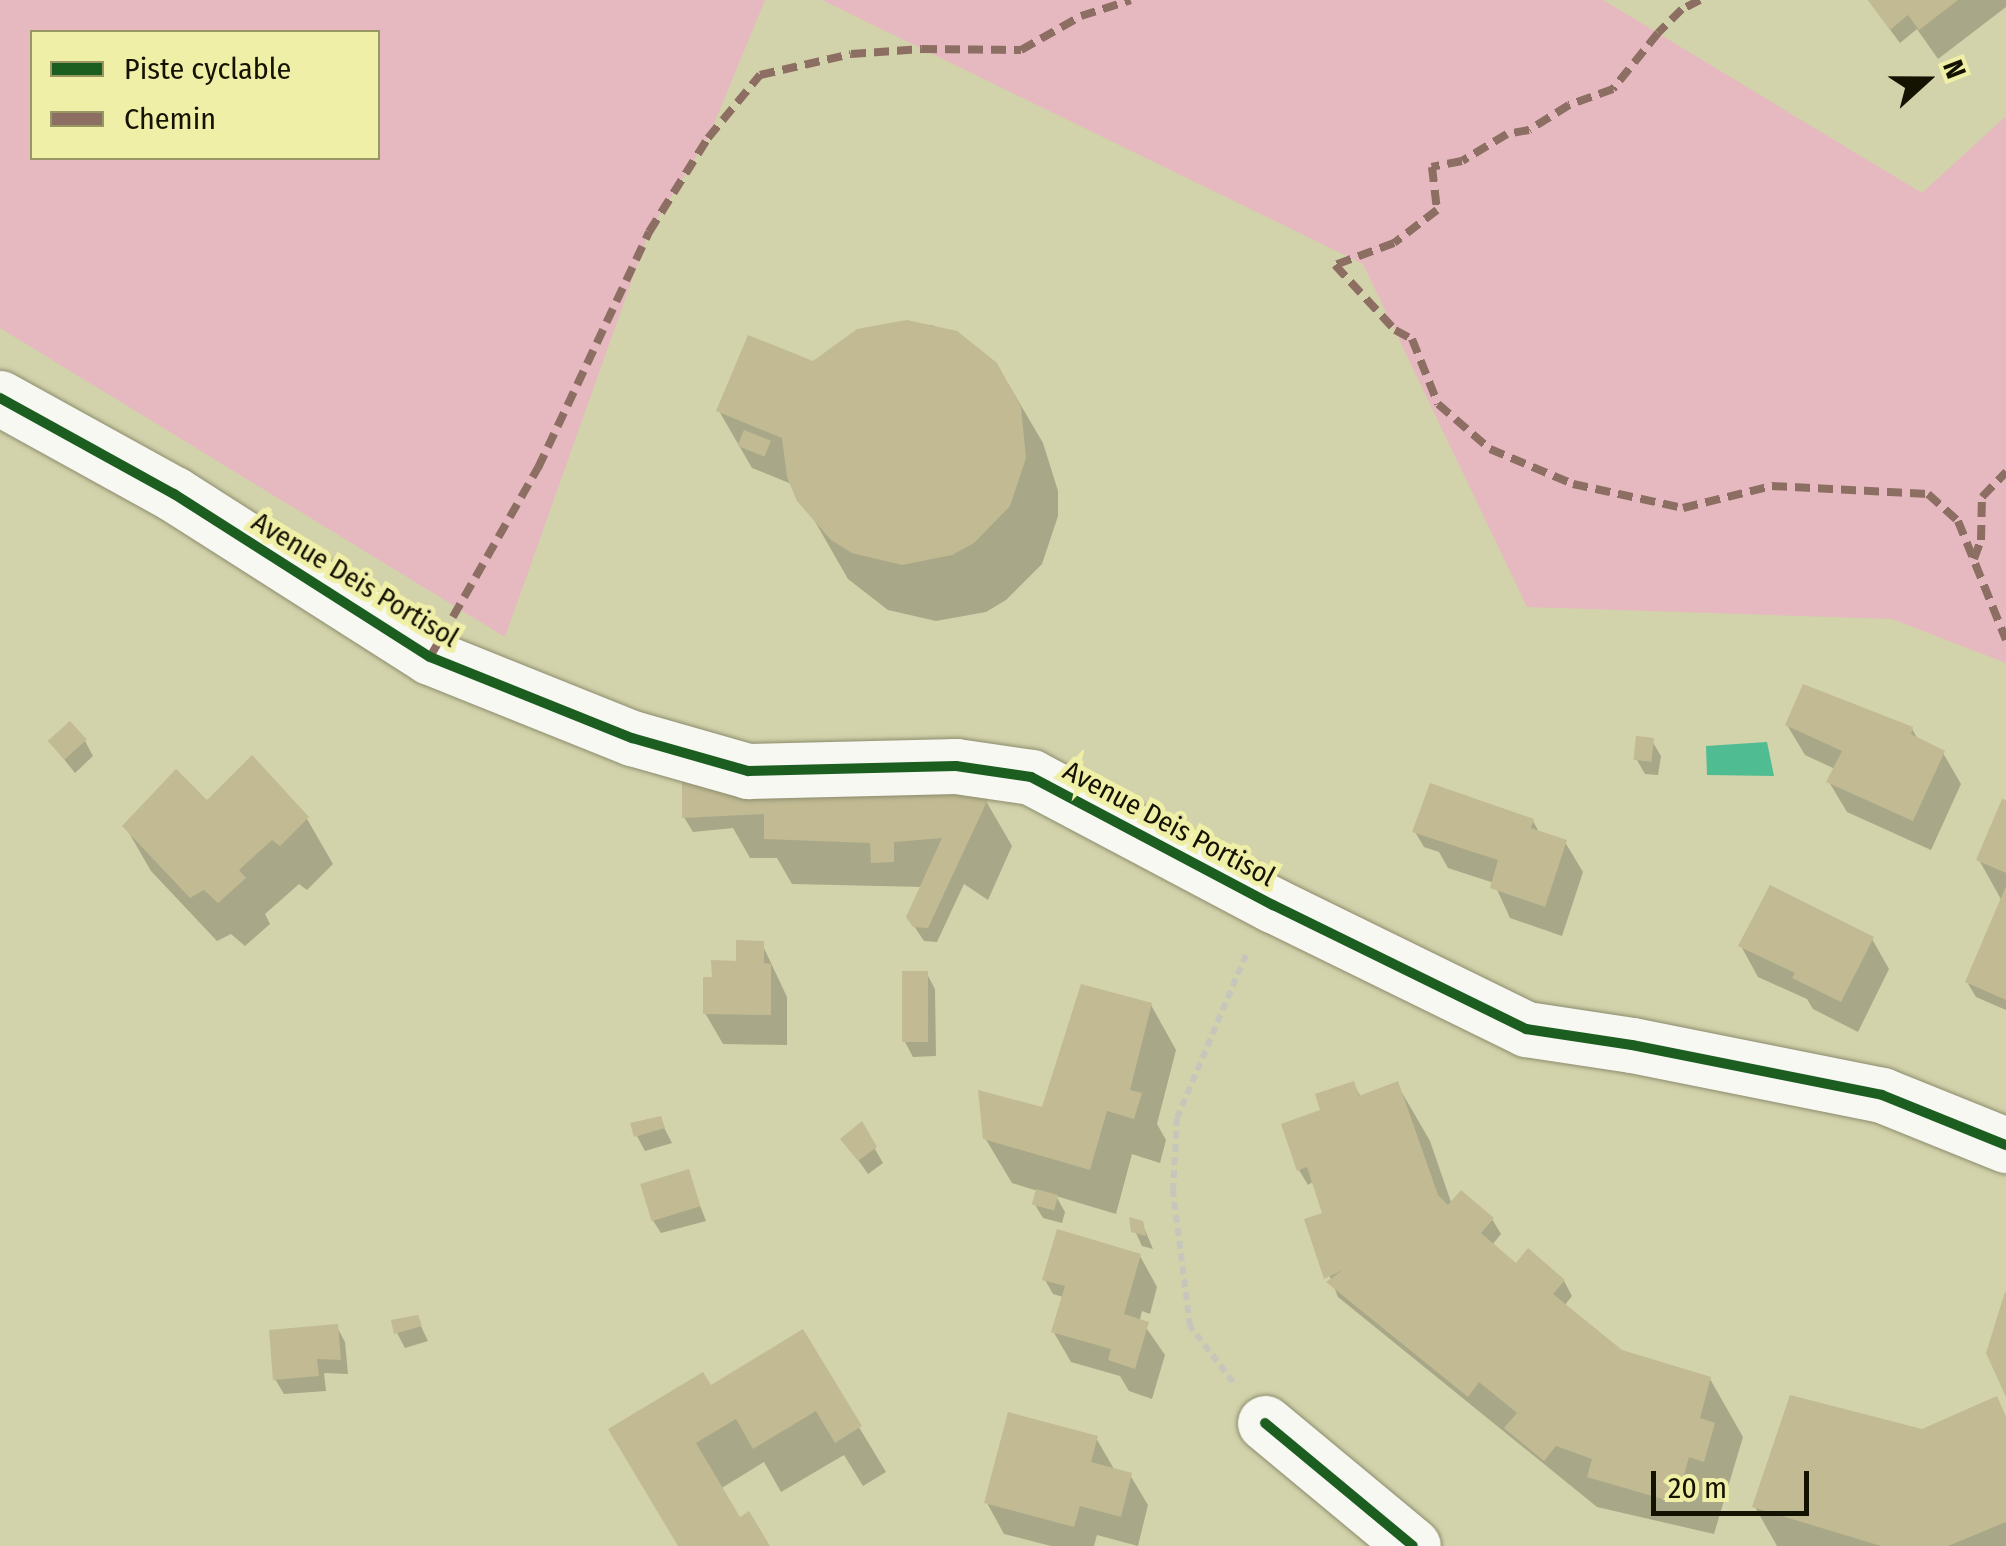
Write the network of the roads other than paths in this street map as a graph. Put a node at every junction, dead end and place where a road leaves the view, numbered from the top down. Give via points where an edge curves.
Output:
1 (0, 398) edge
2 (2006, 1146) edge
3 (1265, 1423) road end
4 (1412, 1546) edge

1 - 2 street, Avenue Deis Portisol via 174,494 430,658 632,738 748,771 956,766 1031,778 1526,1029 1882,1095
3 - 4 street

